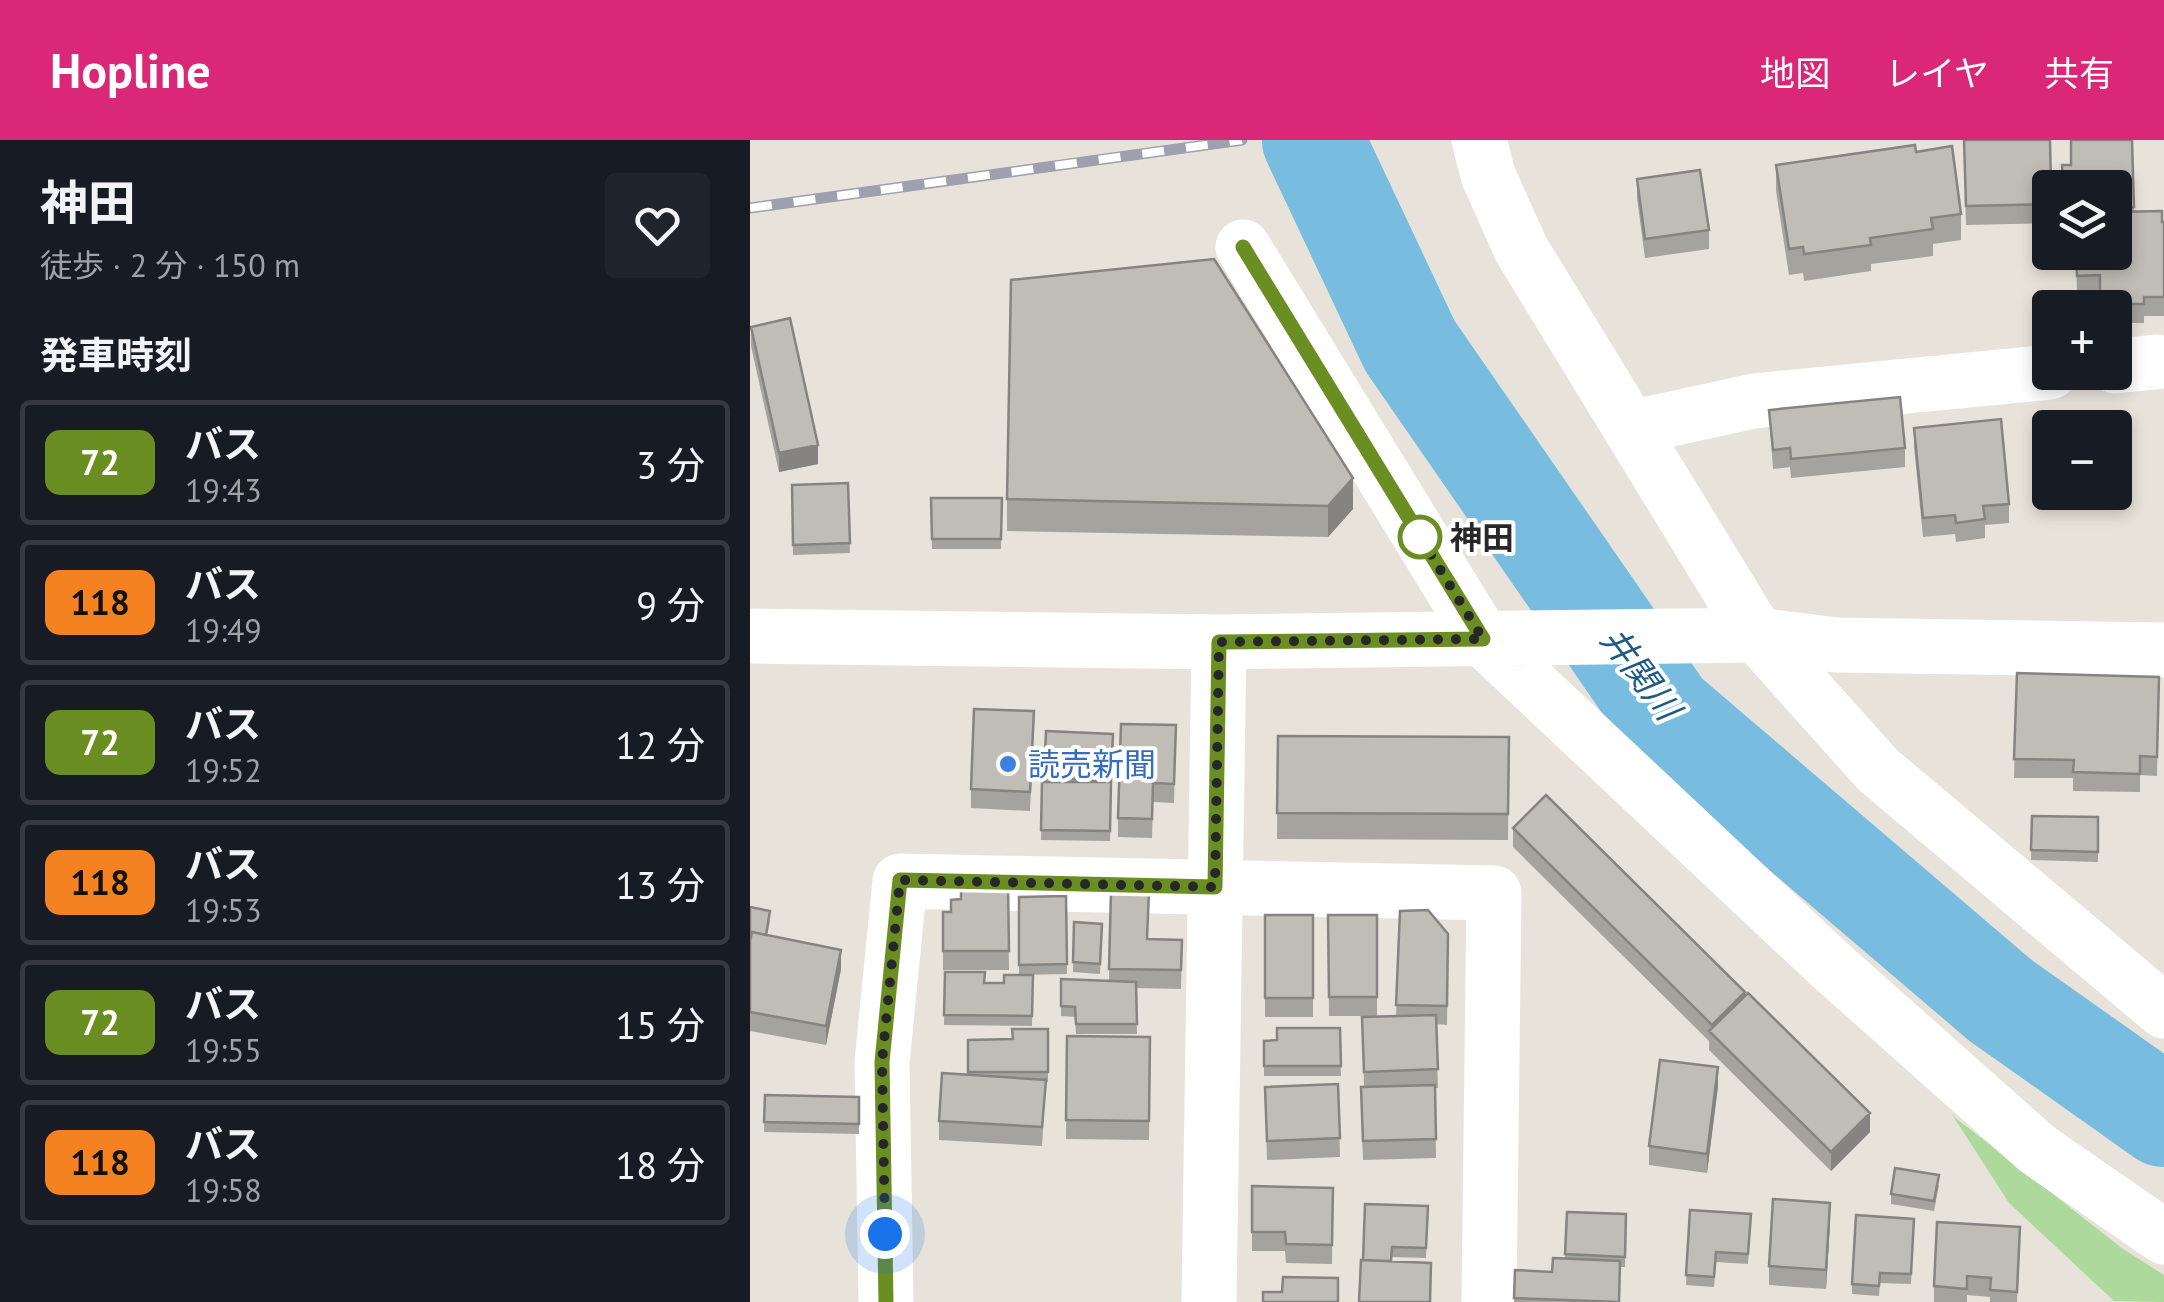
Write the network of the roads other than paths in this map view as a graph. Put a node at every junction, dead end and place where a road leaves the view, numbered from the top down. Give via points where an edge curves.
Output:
1 (1479, 140) edge
2 (1243, 247) dead end
3 (2032, 374) edge
4 (1630, 428) junction
5 (1743, 635) junction
6 (750, 636) edge
7 (1483, 639) junction
8 (1219, 642) junction
9 (2164, 650) edge
10 (1215, 887) junction
11 (2164, 1011) edge
12 (2164, 1237) edge
13 (886, 1302) edge
14 (1209, 1302) edge
15 (1489, 1302) edge

1 - 4 street via 1522,248
2 - 7 street
3 - 4 street via 1754,401
4 - 5 street
5 - 7 street
5 - 9 street via 1836,645
5 - 11 street via 1878,770
6 - 8 street
7 - 8 street
7 - 12 street via 2037,1149
8 - 10 street
10 - 13 street via 900,880 882,1062
10 - 14 street
10 - 15 street via 1494,893

